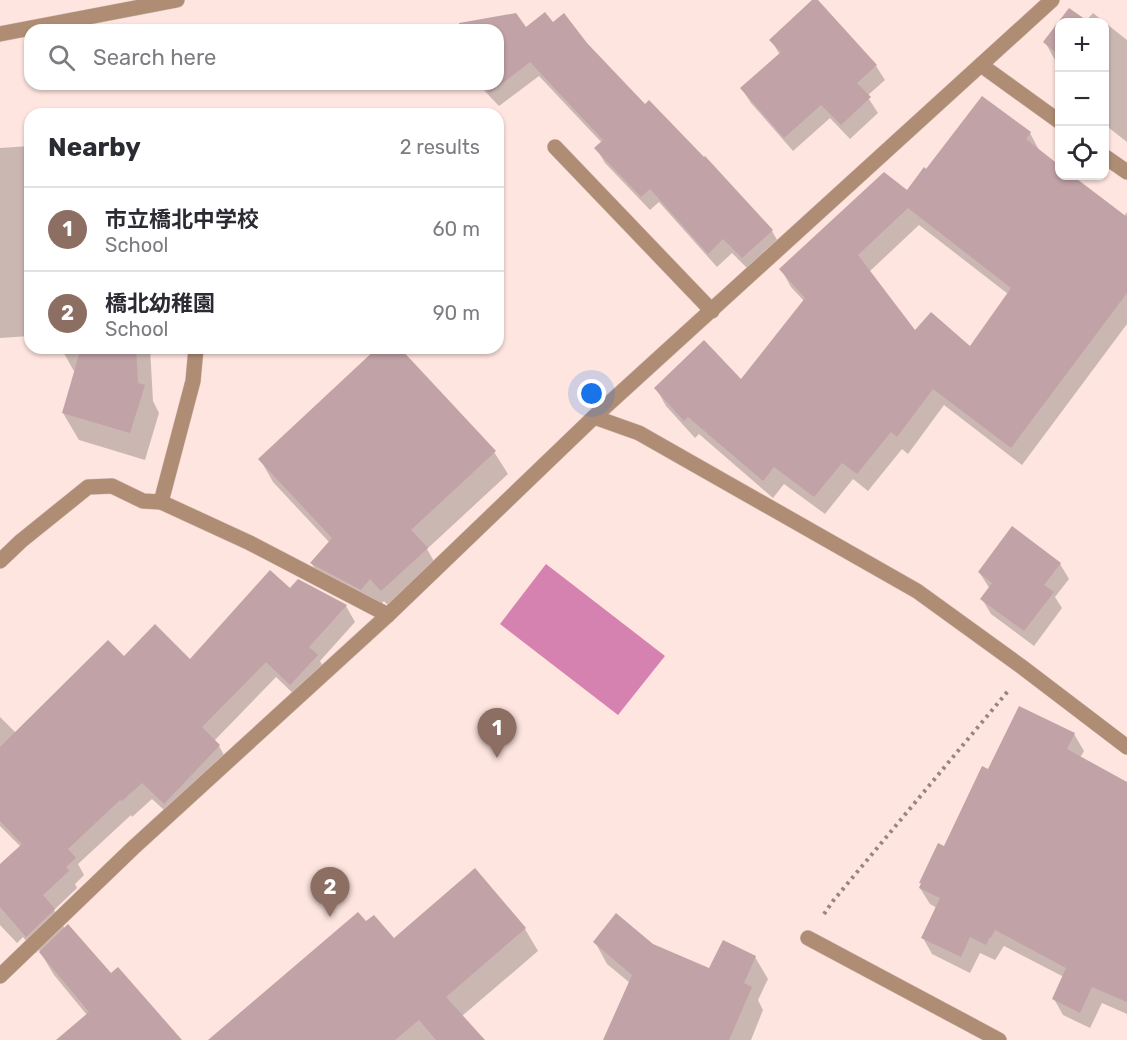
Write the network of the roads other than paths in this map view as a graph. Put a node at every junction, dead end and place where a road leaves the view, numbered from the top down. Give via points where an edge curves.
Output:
1 (177, 0) edge
2 (1052, 0) edge
3 (52, 24) edge
4 (24, 29) edge
5 (0, 34) edge
6 (981, 65) junction
7 (1055, 119) edge
8 (555, 147) dead end
9 (1109, 159) edge
10 (1127, 172) edge
11 (712, 310) junction
12 (195, 354) edge
13 (594, 417) junction
14 (161, 502) junction
15 (0, 561) edge
16 (388, 615) junction
17 (1127, 747) edge
18 (808, 938) road end
19 (0, 976) edge
20 (999, 1040) edge

1 - 3 street
2 - 6 street
4 - 5 street
6 - 7 street
6 - 11 street
8 - 11 street
9 - 10 street
11 - 13 street
12 - 14 street via 193,381
13 - 16 street
13 - 17 street via 639,434 918,591
14 - 15 street via 143,501 112,486 88,487
14 - 16 street
16 - 19 street via 133,848
18 - 20 street

